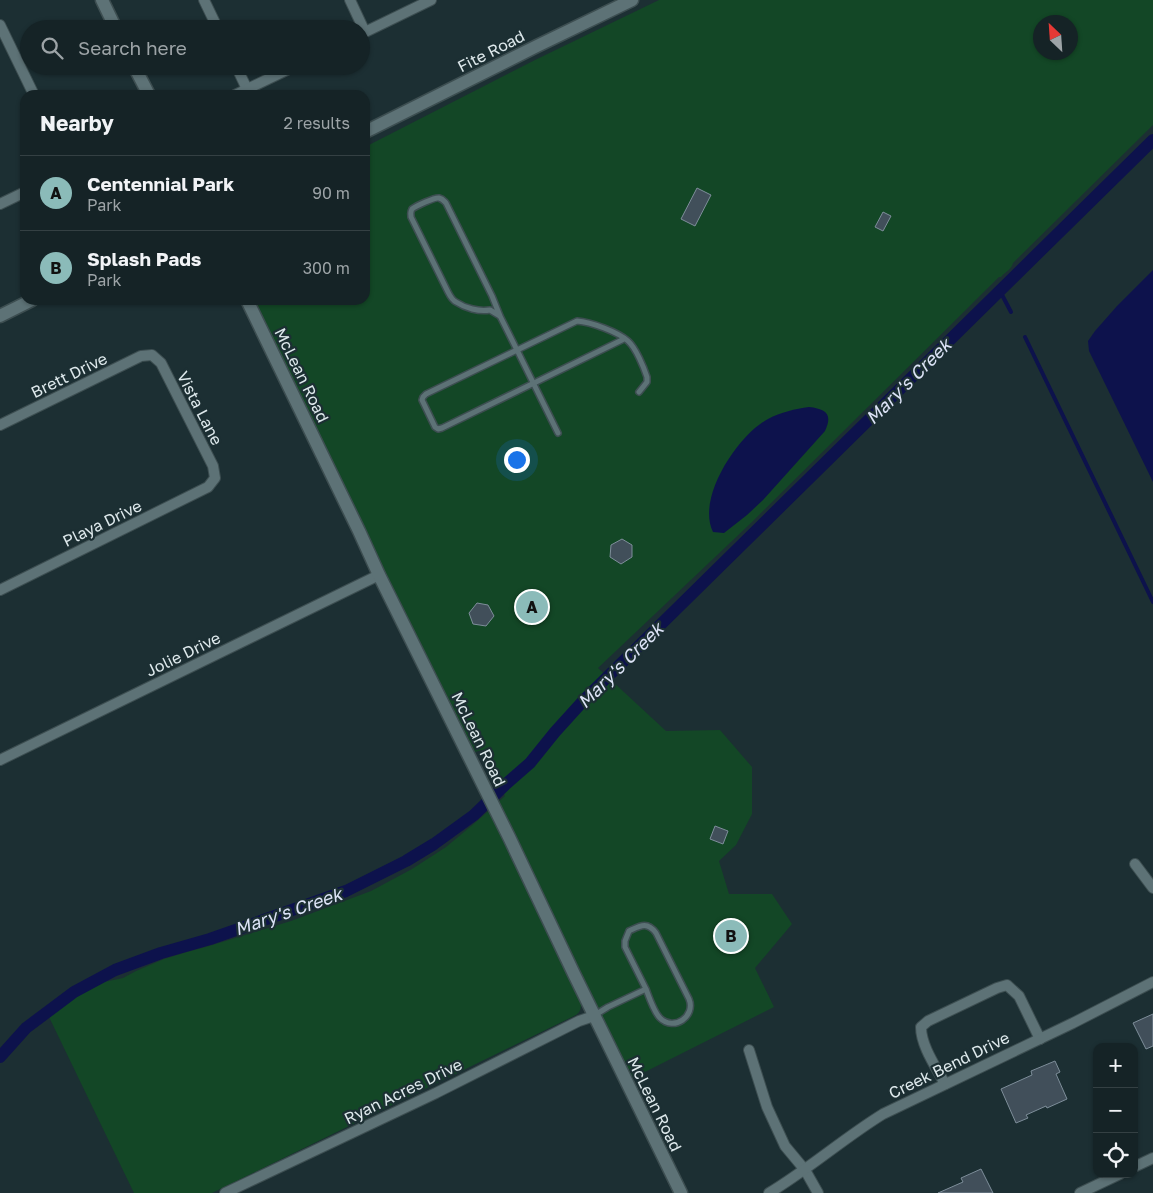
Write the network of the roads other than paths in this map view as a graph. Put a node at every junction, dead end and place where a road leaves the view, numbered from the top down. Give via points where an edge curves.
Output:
1 (102, 0) edge
2 (204, 0) edge
3 (350, 0) edge
4 (431, 0) edge
5 (632, 0) edge
6 (112, 20) edge
7 (214, 20) edge
8 (358, 20) edge
9 (1, 29) edge
10 (370, 30) edge
11 (20, 67) edge
12 (24, 75) edge
13 (138, 75) edge
14 (240, 75) edge
15 (276, 75) edge
16 (247, 89) joint
17 (32, 90) edge
18 (146, 90) edge
19 (370, 129) edge
20 (20, 194) edge
21 (0, 204) edge
22 (22, 305) edge
23 (249, 305) edge
24 (0, 316) edge
25 (500, 316) junction
26 (624, 339) junction
27 (517, 350) junction
28 (152, 355) joint
29 (534, 384) junction
30 (639, 392) dead end
31 (0, 425) edge
32 (558, 433) dead end
33 (215, 478) joint
34 (380, 575) junction
35 (0, 590) edge
36 (0, 760) edge
37 (1135, 864) dead end
38 (1153, 888) edge
39 (1153, 982) edge
40 (646, 989) junction
41 (594, 1016) junction
42 (1040, 1039) junction
43 (749, 1050) dead end
44 (945, 1084) junction
45 (1153, 1158) edge
46 (1138, 1165) edge
47 (805, 1170) junction
48 (1112, 1178) edge
49 (225, 1193) edge
50 (681, 1193) edge
51 (769, 1193) edge
52 (818, 1193) edge
53 (1080, 1193) edge

1 - 6 street
2 - 7 street
3 - 8 street
4 - 10 street
5 - 19 street, Fite Road
9 - 11 street
12 - 17 street
13 - 18 street
14 - 16 street
15 - 16 street
20 - 21 street
22 - 24 street
23 - 34 street, McLean Road
25 - 25 lane via 443,200 433,199 412,210 410,213 454,301 476,310 490,310
25 - 27 lane
26 - 27 lane via 610,330 576,321
26 - 29 lane
26 - 30 lane via 633,348 647,377
27 - 29 lane
27 - 29 lane via 423,396 428,414 435,427 442,428
28 - 31 street, Brett Drive via 141,356
28 - 33 street, Vista Lane via 161,363 213,466
29 - 32 lane
33 - 35 street, Playa Drive via 208,487
34 - 36 street, Jolie Drive
34 - 41 street, McLean Road
37 - 38 street
39 - 42 street, Creek Bend Drive
40 - 40 lane via 625,947 629,931 646,925 656,933 691,1004 689,1013 675,1024 667,1022 658,1014
40 - 41 lane
41 - 49 street, Ryan Acres Drive via 579,1020 436,1093
41 - 50 street, McLean Road
42 - 44 street, Creek Bend Drive
42 - 44 street via 1019,996 1008,986 997,988 921,1027 924,1044
43 - 47 street via 767,1107 785,1146
44 - 47 street, Creek Bend Drive via 883,1114
45 - 46 street
47 - 51 street, Creek Bend Drive
47 - 52 street
48 - 53 street

